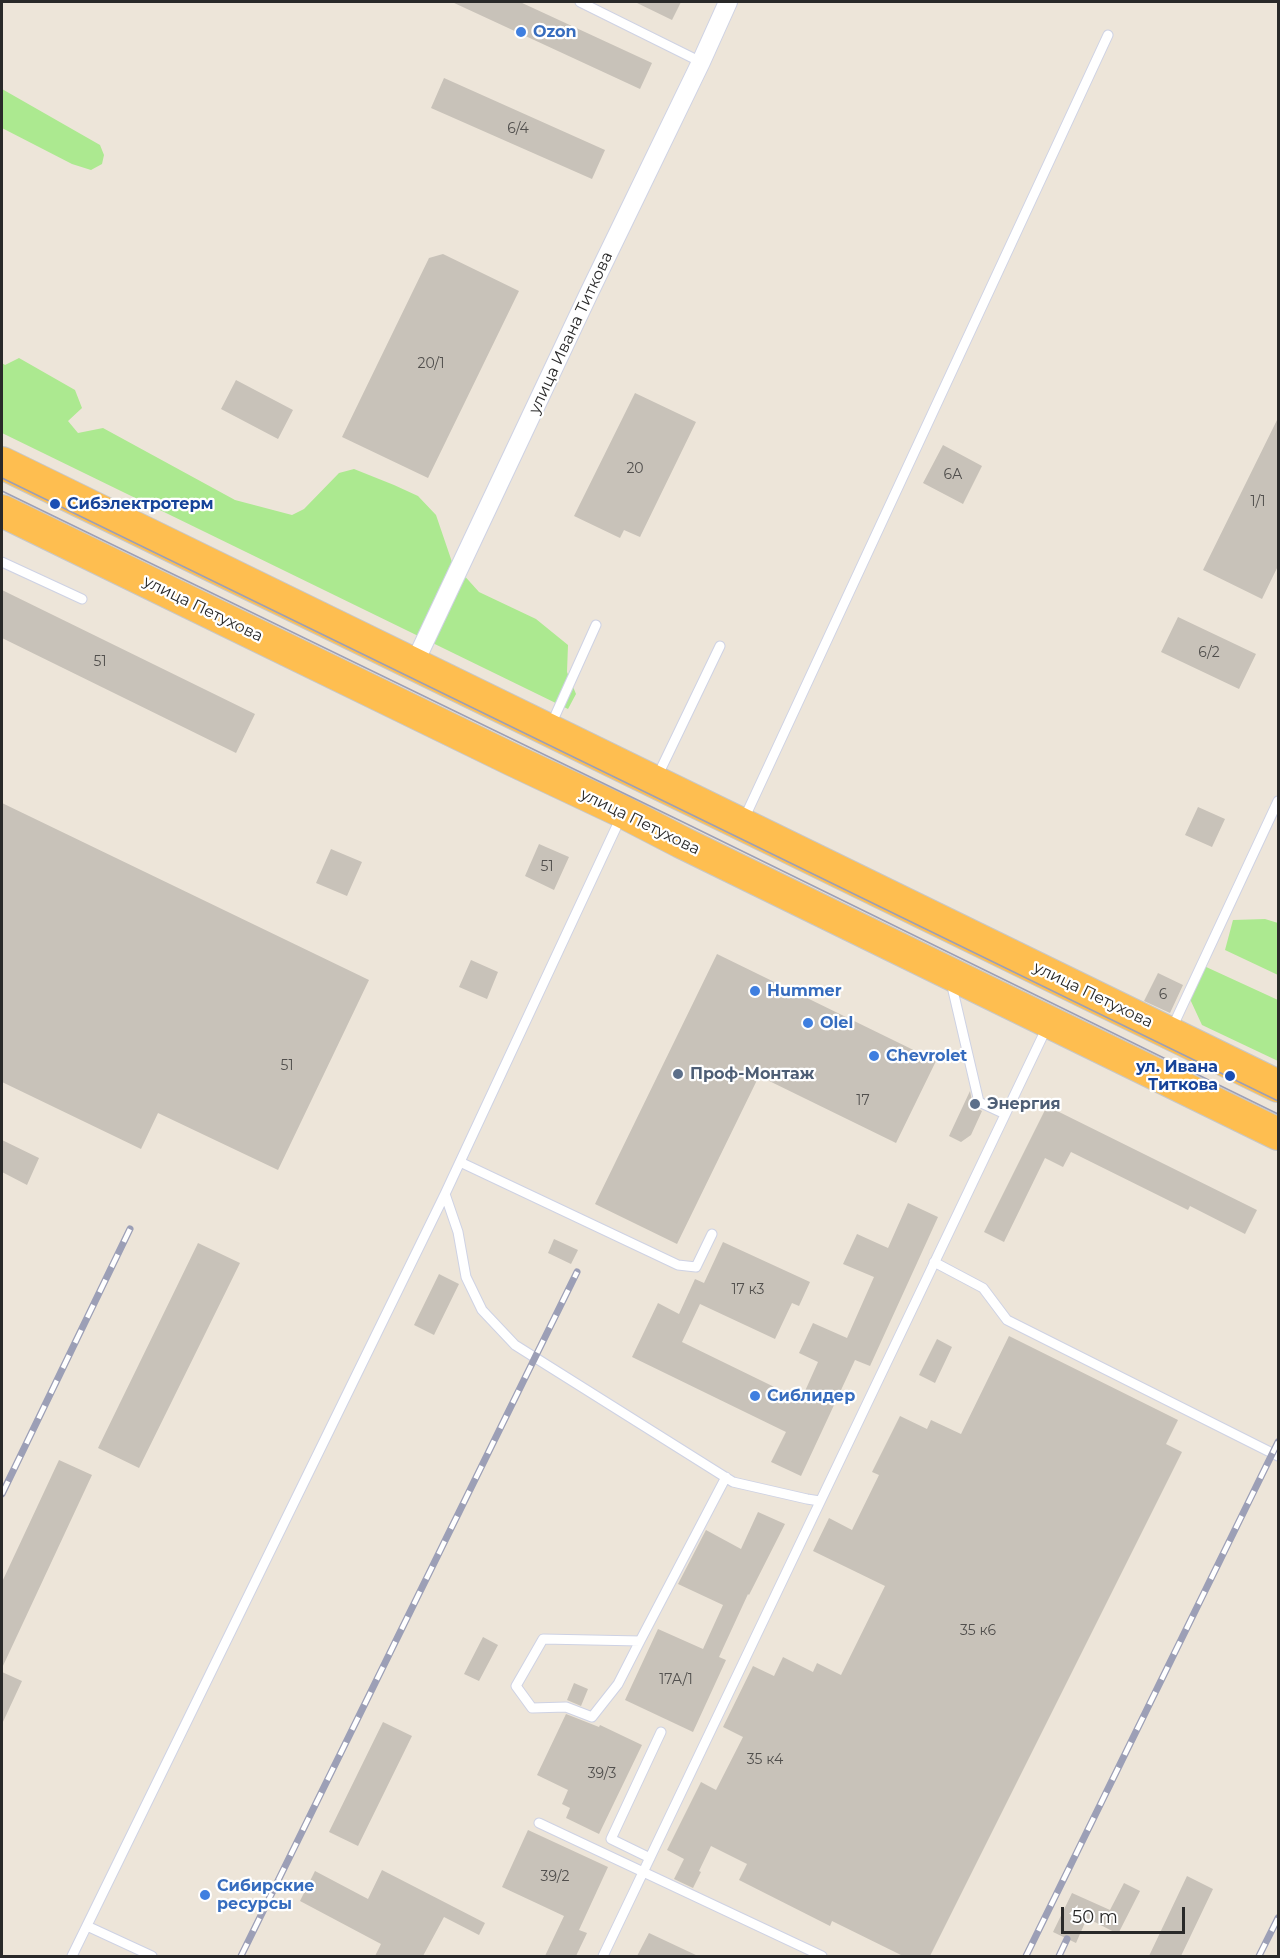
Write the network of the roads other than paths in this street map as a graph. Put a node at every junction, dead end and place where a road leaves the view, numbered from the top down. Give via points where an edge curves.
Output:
1 (580, 2) edge
2 (728, 2) edge
3 (1108, 35) dead end
4 (701, 62) junction
5 (2, 463) edge
6 (2, 511) edge
7 (2, 562) edge
8 (82, 599) dead end
9 (596, 625) dead end
10 (720, 646) dead end
11 (414, 664) junction
12 (549, 730) junction
13 (655, 782) junction
14 (1278, 801) edge
15 (623, 812) junction
16 (742, 824) junction
17 (949, 974) junction
18 (1049, 1022) junction
19 (1169, 1033) junction
20 (1274, 1083) edge
21 (1005, 1114) junction
22 (1250, 1120) junction
23 (1278, 1134) edge
24 (460, 1162) junction
25 (445, 1194) junction
26 (712, 1234) dead end
27 (934, 1262) junction
28 (1278, 1456) edge
29 (726, 1477) junction
30 (820, 1501) junction
31 (640, 1641) junction
32 (661, 1732) dead end
33 (539, 1823) dead end
34 (650, 1858) junction
35 (643, 1873) junction
36 (87, 1926) junction
37 (72, 1956) edge
38 (152, 1956) edge
39 (603, 1956) edge
40 (822, 1956) edge

1 - 4 lane
2 - 4 street, улица Ивана Титкова
3 - 16 lane
4 - 11 street, улица Ивана Титкова
5 - 11 highway, улица Петухова
6 - 15 highway, улица Петухова
7 - 8 lane
9 - 12 lane
10 - 13 lane
11 - 12 highway, улица Петухова
12 - 13 highway, улица Петухова
13 - 16 highway, улица Петухова
14 - 19 lane
15 - 17 highway, улица Петухова
15 - 24 lane
16 - 19 highway, улица Петухова
17 - 18 highway, улица Петухова
17 - 21 lane via 979,1102
18 - 21 lane
18 - 22 highway, улица Петухова
19 - 20 highway, улица Петухова
20 - 22 highway
21 - 27 lane
22 - 23 highway, улица Петухова
24 - 25 lane
24 - 26 lane via 678,1265 696,1267
25 - 29 lane via 458,1232 466,1276 482,1310 515,1344
25 - 36 lane
27 - 28 lane via 983,1288 1007,1320
27 - 30 lane
29 - 30 lane via 733,1482
29 - 31 lane
30 - 34 lane
31 - 31 lane via 618,1684 592,1717 566,1707 532,1708 516,1686 543,1640
32 - 34 lane via 611,1839
33 - 35 lane
34 - 35 lane
35 - 39 lane
35 - 40 lane
36 - 37 lane
36 - 38 lane

